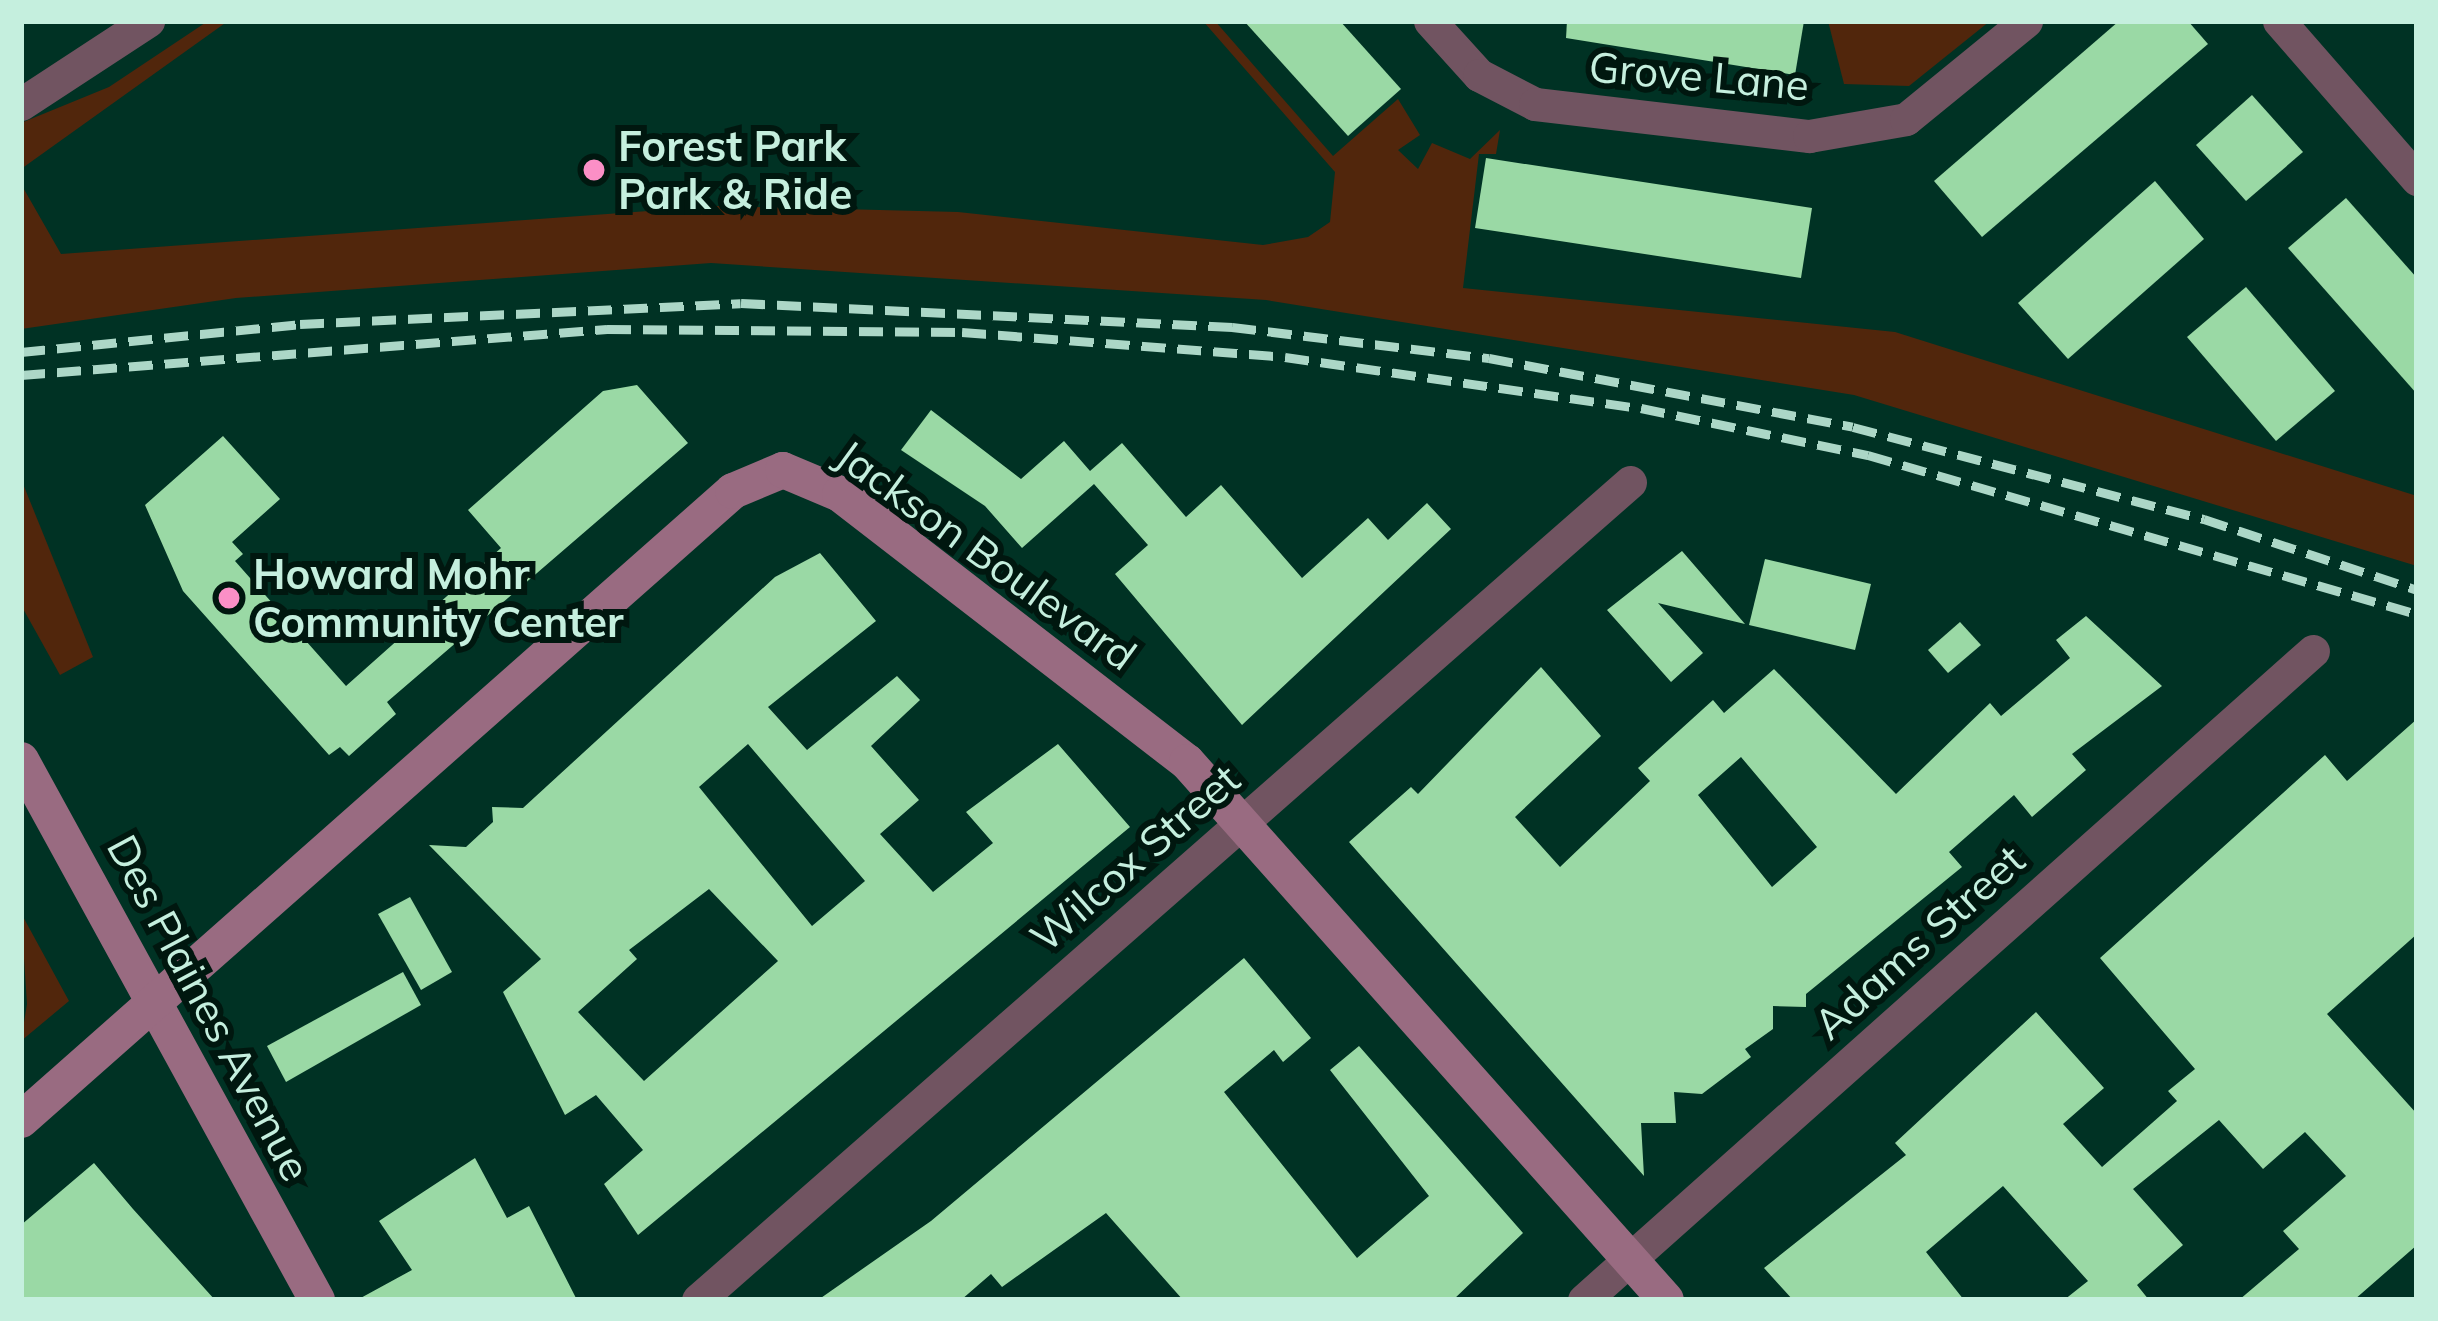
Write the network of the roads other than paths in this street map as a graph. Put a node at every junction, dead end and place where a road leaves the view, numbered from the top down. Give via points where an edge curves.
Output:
1 (148, 21) edge
2 (1430, 21) edge
3 (2026, 21) edge
4 (2279, 21) edge
5 (21, 104) edge
6 (2417, 179) edge
7 (1630, 482) dead end
8 (2313, 651) dead end
9 (21, 760) edge
10 (1245, 822) junction
11 (155, 1000) junction
12 (21, 1120) edge
13 (1630, 1259) junction
14 (317, 1300) edge
15 (698, 1300) edge
16 (1584, 1300) edge
17 (1666, 1300) edge

1 - 5 street
2 - 3 street, Grove Lane via 1478,75 1535,104 1809,136 1922,111
4 - 6 street
7 - 10 street, Wilcox Street
8 - 13 street, Adams Street
9 - 11 street, Des Plaines Avenue
10 - 11 street, Jackson Boulevard via 1187,762 840,494 783,470 733,491
10 - 13 street, Jackson Boulevard
10 - 15 street, Wilcox Street
11 - 12 street, Jackson Boulevard
11 - 14 street, Des Plaines Avenue
13 - 16 street, Adams Street
13 - 17 street, Jackson Boulevard

